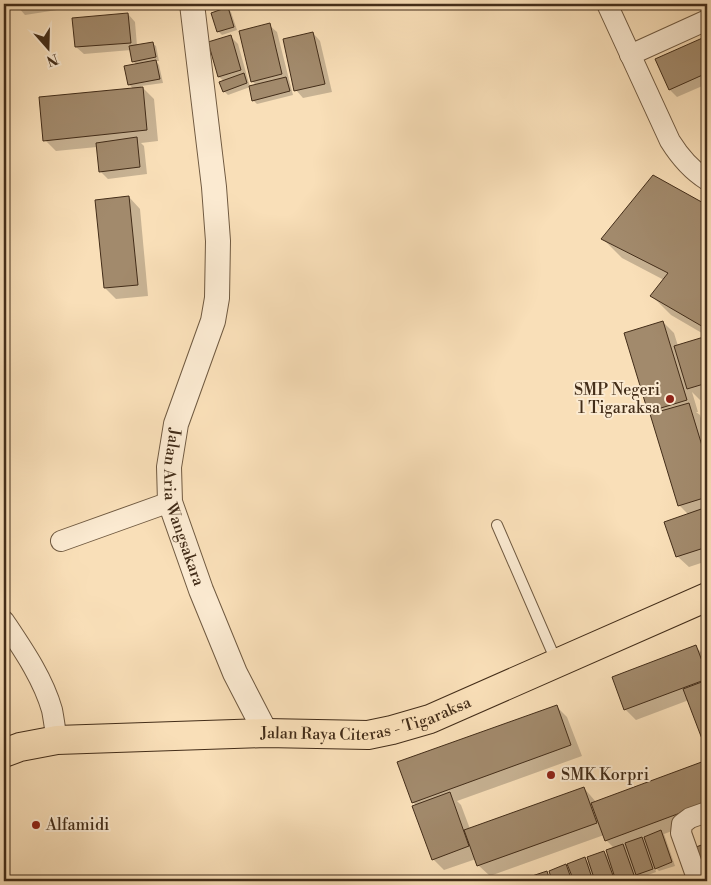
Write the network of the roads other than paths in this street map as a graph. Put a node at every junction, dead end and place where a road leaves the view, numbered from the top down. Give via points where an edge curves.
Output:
1 (192, 4) edge
2 (607, 4) edge
3 (707, 20) edge
4 (630, 55) junction
5 (707, 180) edge
6 (170, 502) junction
7 (497, 525) dead end
8 (61, 541) dead end
9 (707, 597) edge
10 (4, 621) edge
11 (557, 664) junction
12 (266, 733) junction
13 (57, 740) junction
14 (4, 753) edge
15 (707, 812) edge
16 (698, 881) edge

1 - 6 street, Jalan Aria Wangsakara via 214,186 218,241 216,298 213,321 176,424 169,467
2 - 4 street
3 - 4 street
4 - 5 street via 670,141 681,158
6 - 8 street
6 - 12 street, Jalan Aria Wangsakara via 235,673
7 - 11 lane
9 - 11 main road, Jalan Raya Citeras - Tigaraksa
10 - 13 street via 38,678 52,709
11 - 12 main road, Jalan Raya Citeras - Tigaraksa via 430,719 392,730 368,735
12 - 13 main road, Jalan Raya Citeras - Tigaraksa
13 - 14 main road, Jalan Raya Citeras - Tigaraksa
15 - 16 street via 682,824 681,833

